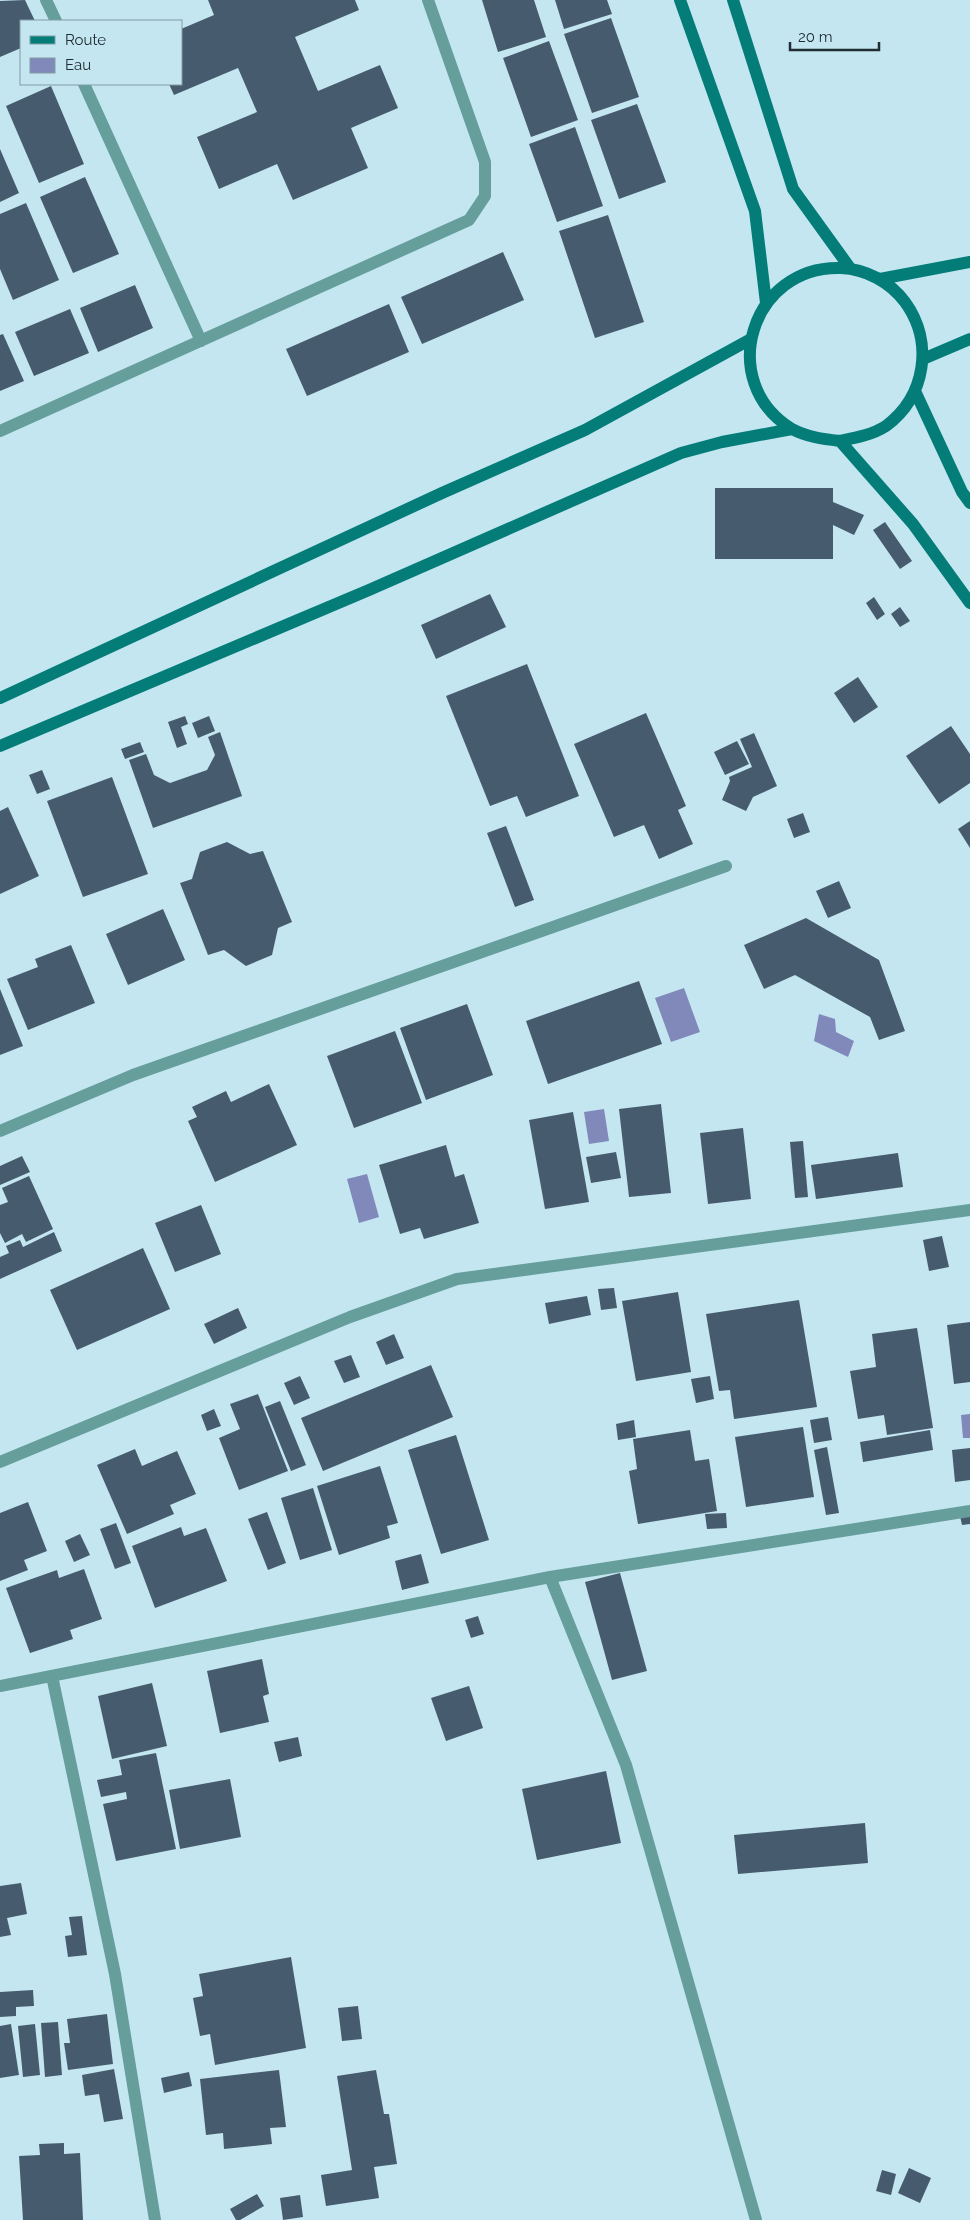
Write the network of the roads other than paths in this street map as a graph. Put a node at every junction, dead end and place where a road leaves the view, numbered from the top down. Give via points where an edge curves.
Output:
1 (46, 0) edge
2 (428, 0) edge
3 (680, 0) edge
4 (732, 0) edge
5 (56, 20) edge
6 (84, 85) edge
7 (970, 262) edge
8 (850, 268) junction
9 (880, 279) junction
10 (766, 303) junction
11 (970, 339) edge
12 (751, 340) junction
13 (201, 341) junction
14 (923, 360) junction
15 (915, 391) junction
16 (792, 429) junction
17 (0, 430) edge
18 (840, 441) junction
19 (970, 503) edge
20 (970, 603) edge
21 (0, 698) edge
22 (0, 746) edge
23 (726, 866) dead end
24 (0, 1132) edge
25 (970, 1210) edge
26 (0, 1462) edge
27 (970, 1510) edge
28 (550, 1577) junction
29 (52, 1676) junction
30 (0, 1686) edge
31 (155, 2220) edge
32 (756, 2220) edge

1 - 5 street
2 - 13 street via 485,162 485,196 469,220
3 - 10 main road via 755,211
4 - 8 main road via 793,189
6 - 13 street
7 - 9 main road
8 - 9 main road
8 - 10 main road via 826,267 803,273 782,286
9 - 14 main road via 899,293 913,313 921,336
10 - 12 main road via 756,320
11 - 14 main road
12 - 16 main road via 751,366 758,390 772,412
12 - 21 main road via 585,430
13 - 17 street
14 - 15 main road
15 - 18 main road via 902,411 884,426 863,437
15 - 19 main road
16 - 18 main road via 815,438
16 - 22 main road via 681,453 369,590
18 - 20 main road via 913,524
23 - 24 street via 133,1075
25 - 26 street via 457,1278 350,1317
27 - 28 street
28 - 29 street
28 - 32 street via 626,1765
29 - 30 street
29 - 31 street via 114,1974

